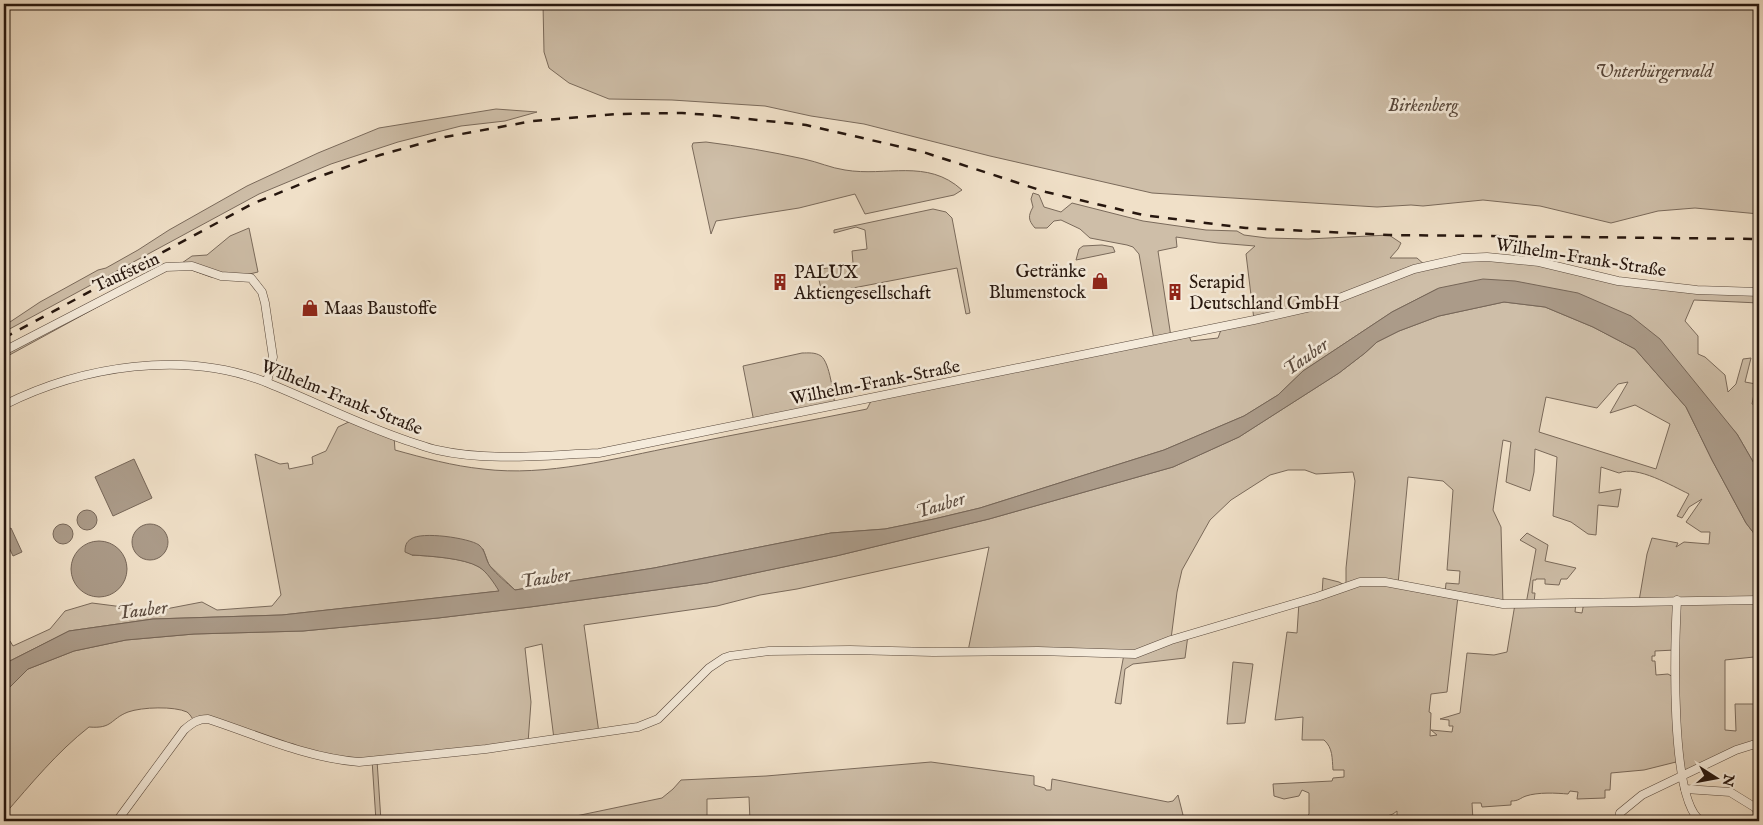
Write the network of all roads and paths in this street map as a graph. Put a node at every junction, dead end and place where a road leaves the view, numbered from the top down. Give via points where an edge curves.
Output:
1 (1759, 292) edge
2 (4, 351) edge
3 (267, 382) junction
4 (4, 405) edge
5 (1677, 600) junction
6 (1759, 600) edge
7 (1759, 744) edge
8 (1682, 777) junction
9 (1685, 789) junction
10 (1758, 819) edge
11 (117, 821) edge
12 (1618, 821) edge
13 (1701, 821) edge

1 - 3 street, Wilhelm-Frank-Straße via 1678,288 1618,280 1522,260 1463,258 1414,269 1324,304 1268,317 599,453 503,458 436,450 376,430
2 - 3 street, Taufstein via 166,267 192,266 221,276 251,278 262,292 273,358
3 - 4 street, Wilhelm-Frank-Straße via 223,369 157,364 83,376
5 - 6 street
5 - 8 street via 1675,685
5 - 11 street via 1503,604 1385,582 1360,582 1179,637 1135,654 1000,650 746,653 724,658 708,668 658,719 638,727 486,749 359,762 307,752 200,719 184,730
7 - 8 street via 1736,750
8 - 9 street
8 - 12 street via 1642,795 1620,813
9 - 10 street via 1730,792 1756,808
9 - 13 street via 1694,816

